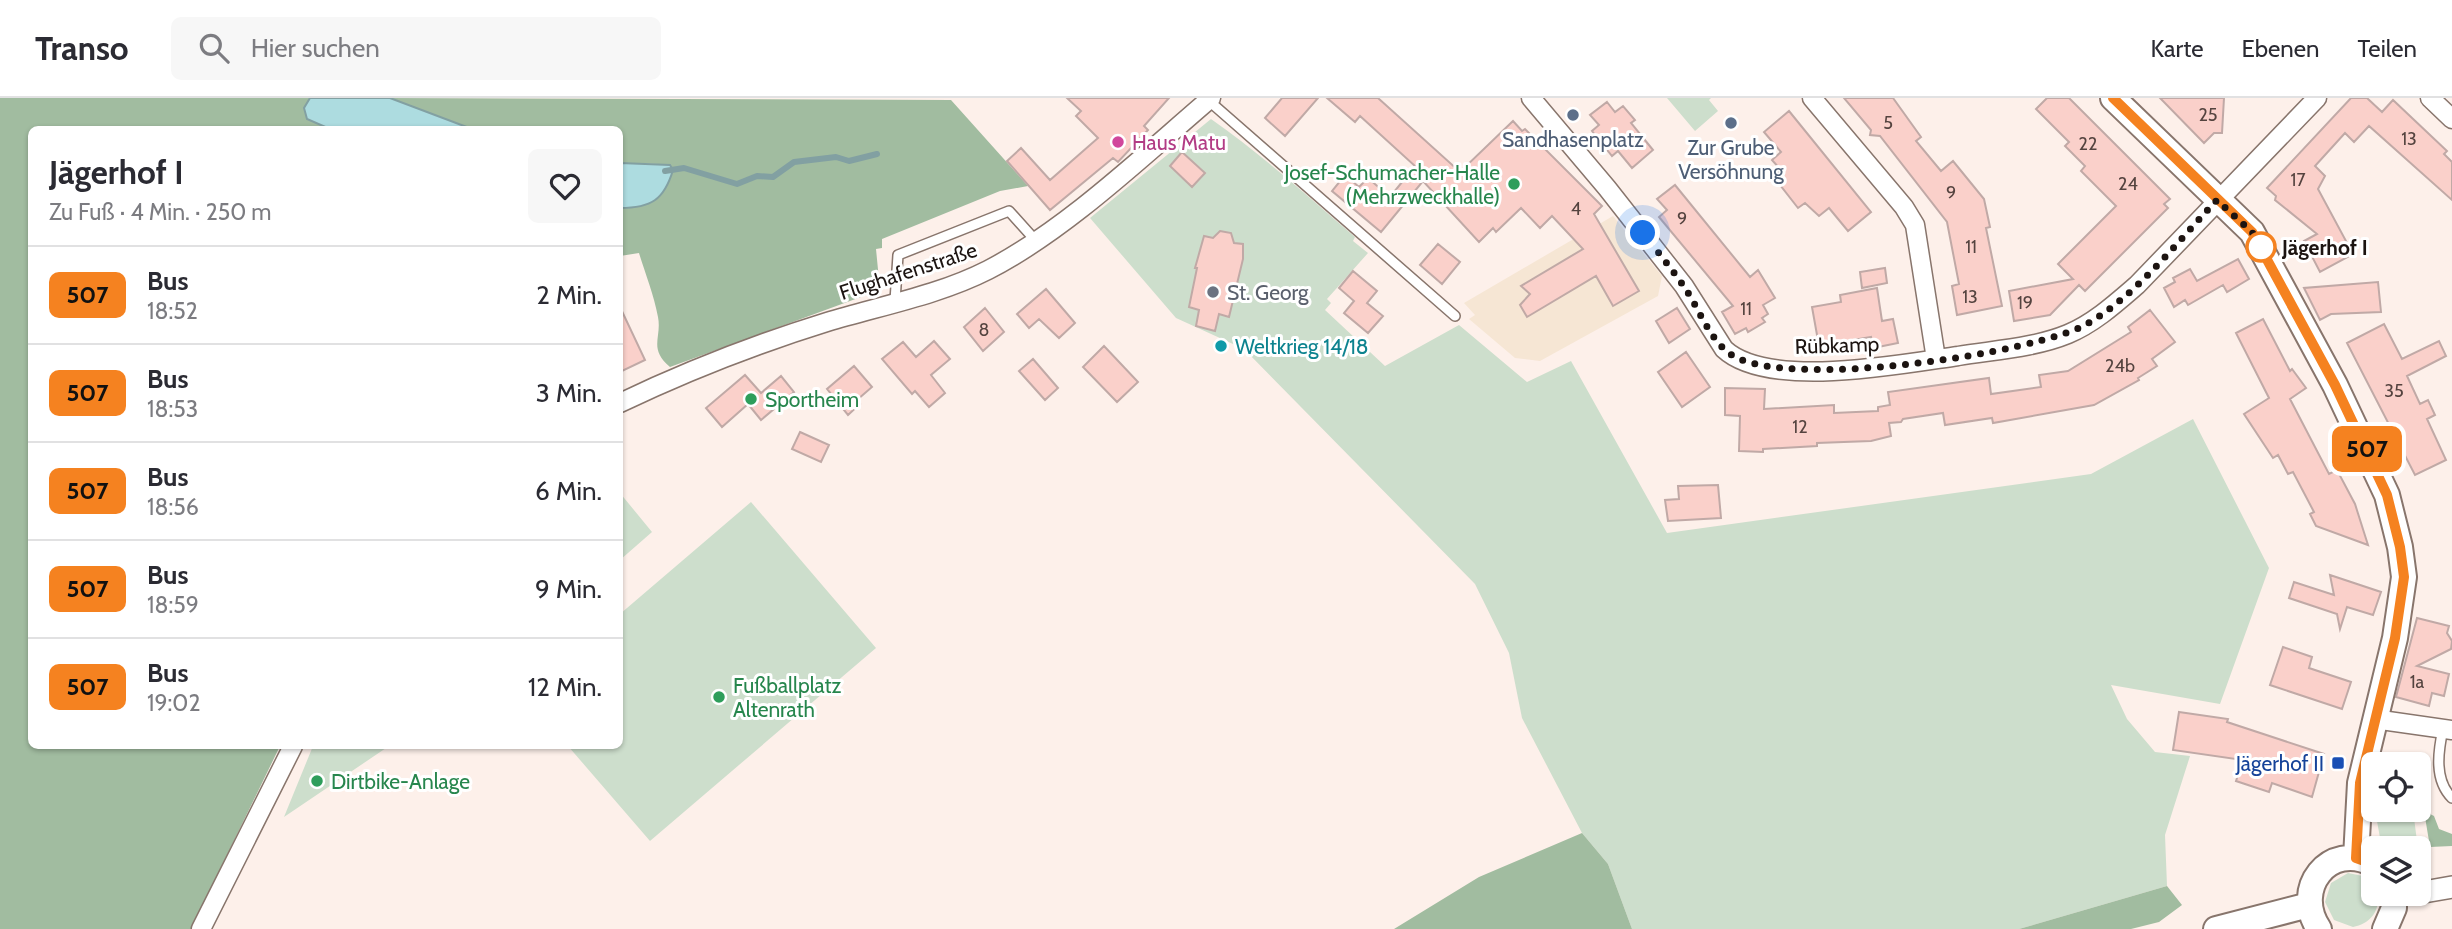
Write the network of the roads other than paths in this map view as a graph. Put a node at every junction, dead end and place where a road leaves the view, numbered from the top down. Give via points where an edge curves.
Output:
1 (1531, 98) edge
2 (1812, 98) edge
3 (2113, 98) edge
4 (2317, 98) edge
5 (2430, 98) edge
6 (1209, 99) edge
7 (2452, 119) edge
8 (2217, 200) junction
9 (1036, 241) junction
10 (895, 301) junction
11 (1455, 316) dead end
12 (1936, 359) junction
13 (623, 402) edge
14 (2374, 719) junction
15 (2448, 729) edge
16 (291, 749) edge
17 (2452, 798) edge
18 (2363, 836) edge
19 (2361, 861) edge
20 (2452, 887) edge
21 (2431, 890) edge
22 (2309, 905) junction
23 (2397, 906) edge
24 (201, 929) edge
25 (2216, 929) edge
26 (2319, 929) edge
27 (2385, 929) edge

1 - 12 street, Rübkamp via 1684,286 1731,355 1761,366 1813,371
2 - 12 street via 1915,225
3 - 8 main road
4 - 8 street, Rübkamp
5 - 7 street
6 - 9 street, Flughafenstraße
6 - 11 lane
8 - 12 street, Rübkamp via 2137,285 2086,324 2021,347
8 - 14 main road via 2259,243 2387,495 2404,577 2395,638
9 - 10 street, Flughafenstraße via 986,271
9 - 10 lane via 1009,211 898,255
10 - 13 street, Flughafenstraße via 705,364
14 - 15 street
14 - 18 main road via 2360,783
15 - 17 lane via 2440,778
16 - 24 street
19 - 22 main road via 2329,864 2318,874
20 - 21 street
22 - 25 main road
22 - 26 main road
23 - 27 main road

